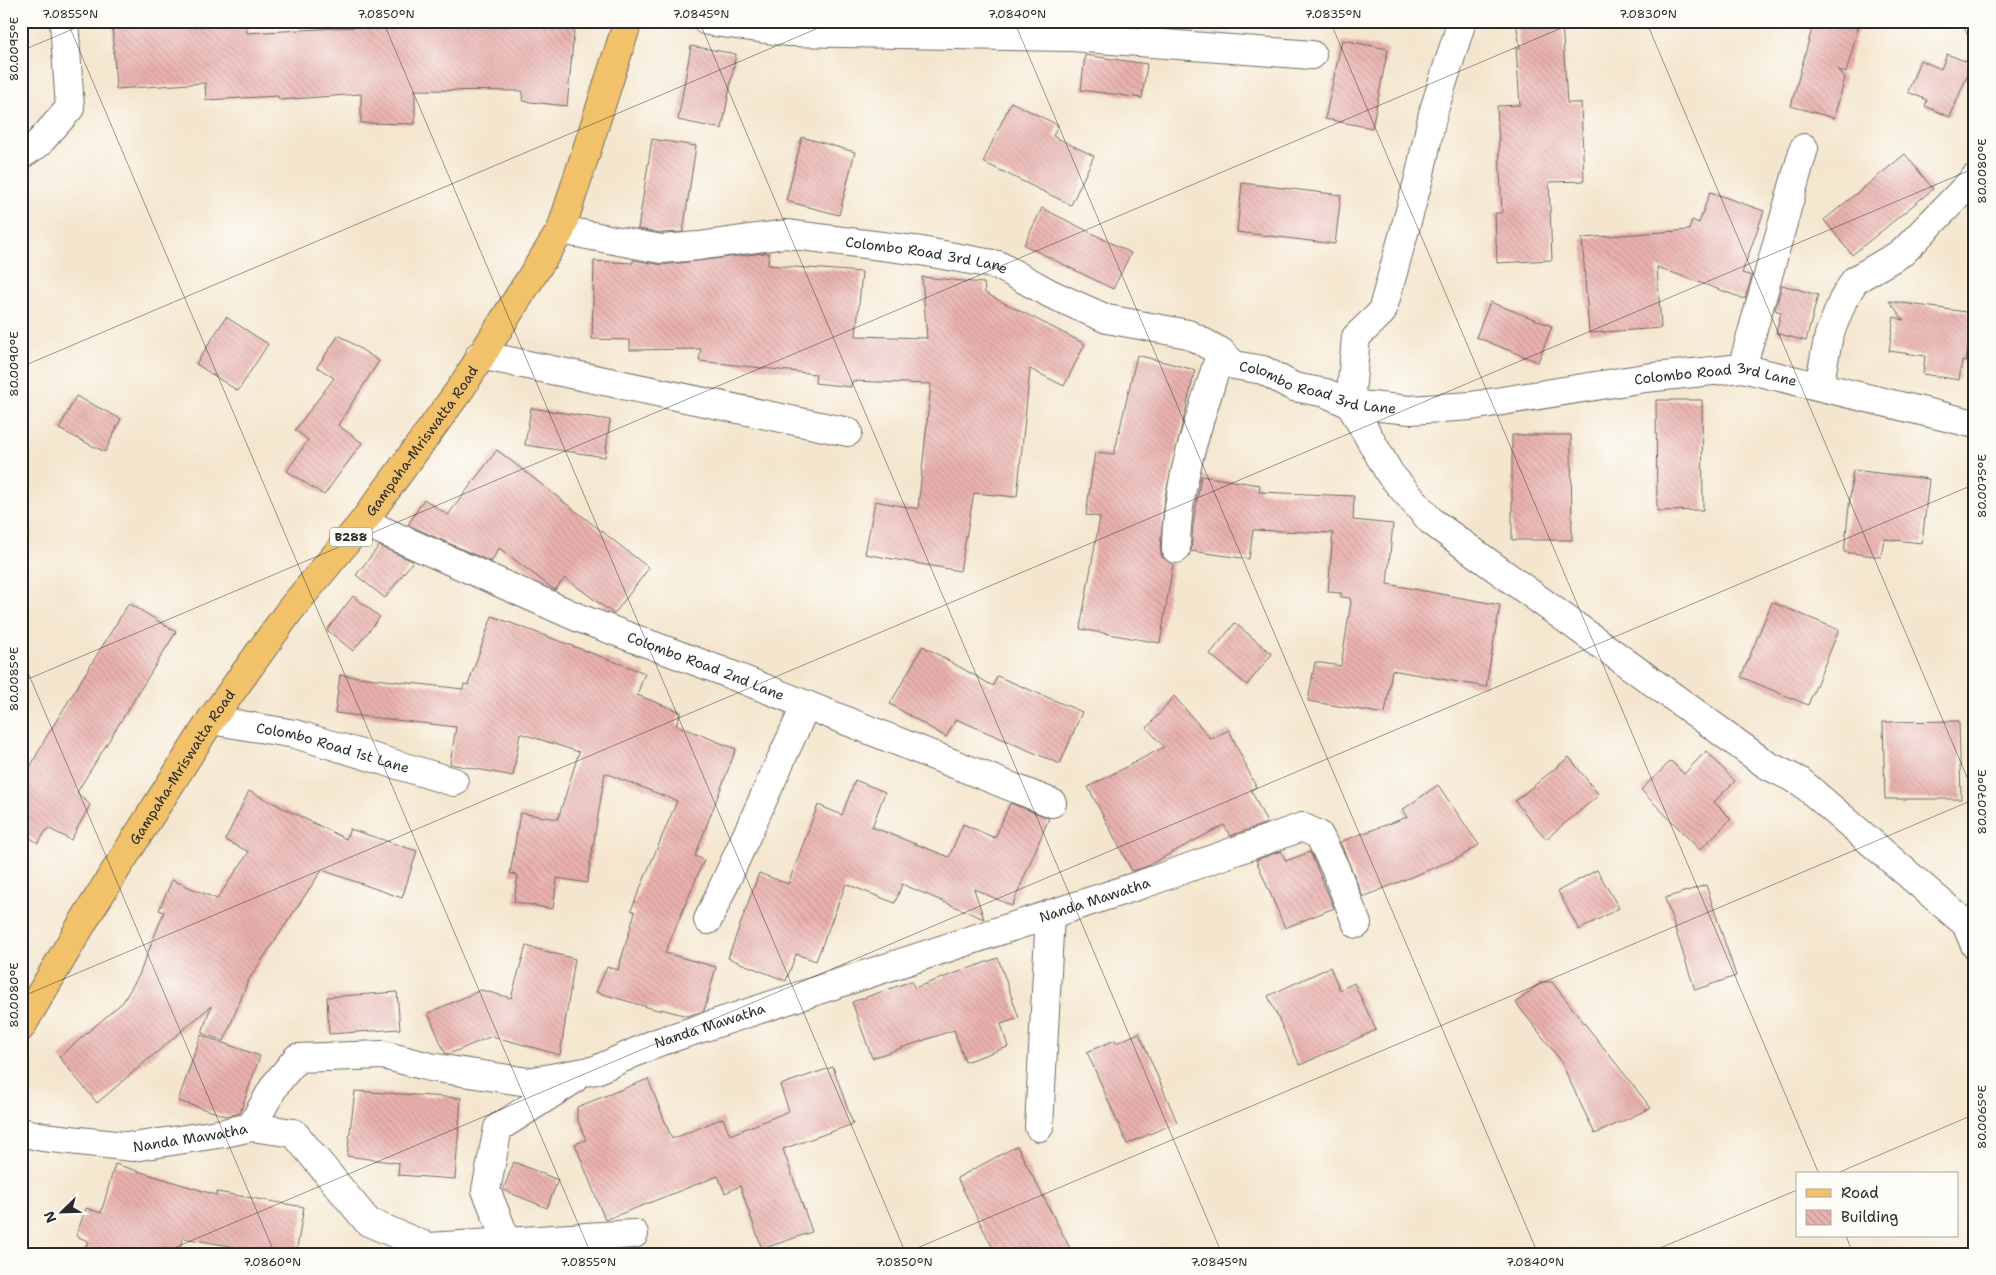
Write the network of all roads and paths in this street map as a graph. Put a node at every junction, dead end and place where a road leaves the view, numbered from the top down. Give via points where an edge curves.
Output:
1 (64, 21) edge
2 (628, 21) edge
3 (707, 21) edge
4 (1462, 21) edge
5 (1312, 55) dead end
6 (1804, 148) dead end
7 (21, 155) edge
8 (1975, 178) edge
9 (561, 230) junction
10 (1220, 352) junction
11 (480, 355) junction
12 (1742, 368) junction
13 (1819, 386) junction
14 (1350, 404) junction
15 (1975, 424) edge
16 (848, 432) dead end
17 (363, 522) junction
18 (1176, 549) dead end
19 (806, 705) junction
20 (211, 720) junction
21 (454, 782) dead end
22 (1052, 803) dead end
23 (1050, 914) junction
24 (708, 920) dead end
25 (1357, 924) dead end
26 (1975, 945) edge
27 (21, 1028) edge
28 (585, 1072) junction
29 (251, 1127) junction
30 (1039, 1127) dead end
31 (21, 1132) edge
32 (634, 1234) dead end
33 (510, 1248) edge

1 - 7 street via 70,108 38,144
2 - 9 main road, Gampaha-Mriswatta Road / B288
3 - 5 street via 788,32 1072,37
4 - 14 street via 1433,113 1417,187 1382,312 1356,337
6 - 12 street
8 - 13 street via 1903,252 1855,280 1829,335
9 - 10 street, Colombo Road 3rd Lane via 661,248 786,234 921,251 998,266 1107,319 1188,334
9 - 11 main road, Gampaha-Mriswatta Road / B288
10 - 14 street, Colombo Road 3rd Lane via 1234,365 1263,370 1294,387 1326,393
10 - 18 street via 1188,460 1176,518
11 - 16 street
11 - 17 main road, Gampaha-Mriswatta Road / B288 via 461,388
12 - 13 street, Colombo Road 3rd Lane
12 - 14 street, Colombo Road 3rd Lane via 1645,378 1471,406 1410,410
13 - 15 street, Colombo Road 3rd Lane
14 - 26 street via 1390,474 1431,521 1768,764 1801,782 1966,924
17 - 19 street, Colombo Road 2nd Lane via 579,618
17 - 20 main road, Gampaha-Mriswatta Road / B288 via 290,610
19 - 22 street, Colombo Road 2nd Lane
19 - 24 street
20 - 21 street, Colombo Road 1st Lane via 295,734
20 - 27 main road, Gampaha-Mriswatta Road / B288 via 89,912
23 - 25 street, Nanda Mawatha via 1302,826 1319,835
23 - 28 street, Nanda Mawatha via 700,1028
23 - 30 street
28 - 29 street, Nanda Mawatha via 528,1082 430,1067 383,1055 297,1058 275,1085
28 - 33 street via 498,1128 486,1190
29 - 31 street, Nanda Mawatha via 133,1147
29 - 33 street via 294,1133 368,1222 428,1247
32 - 33 street

